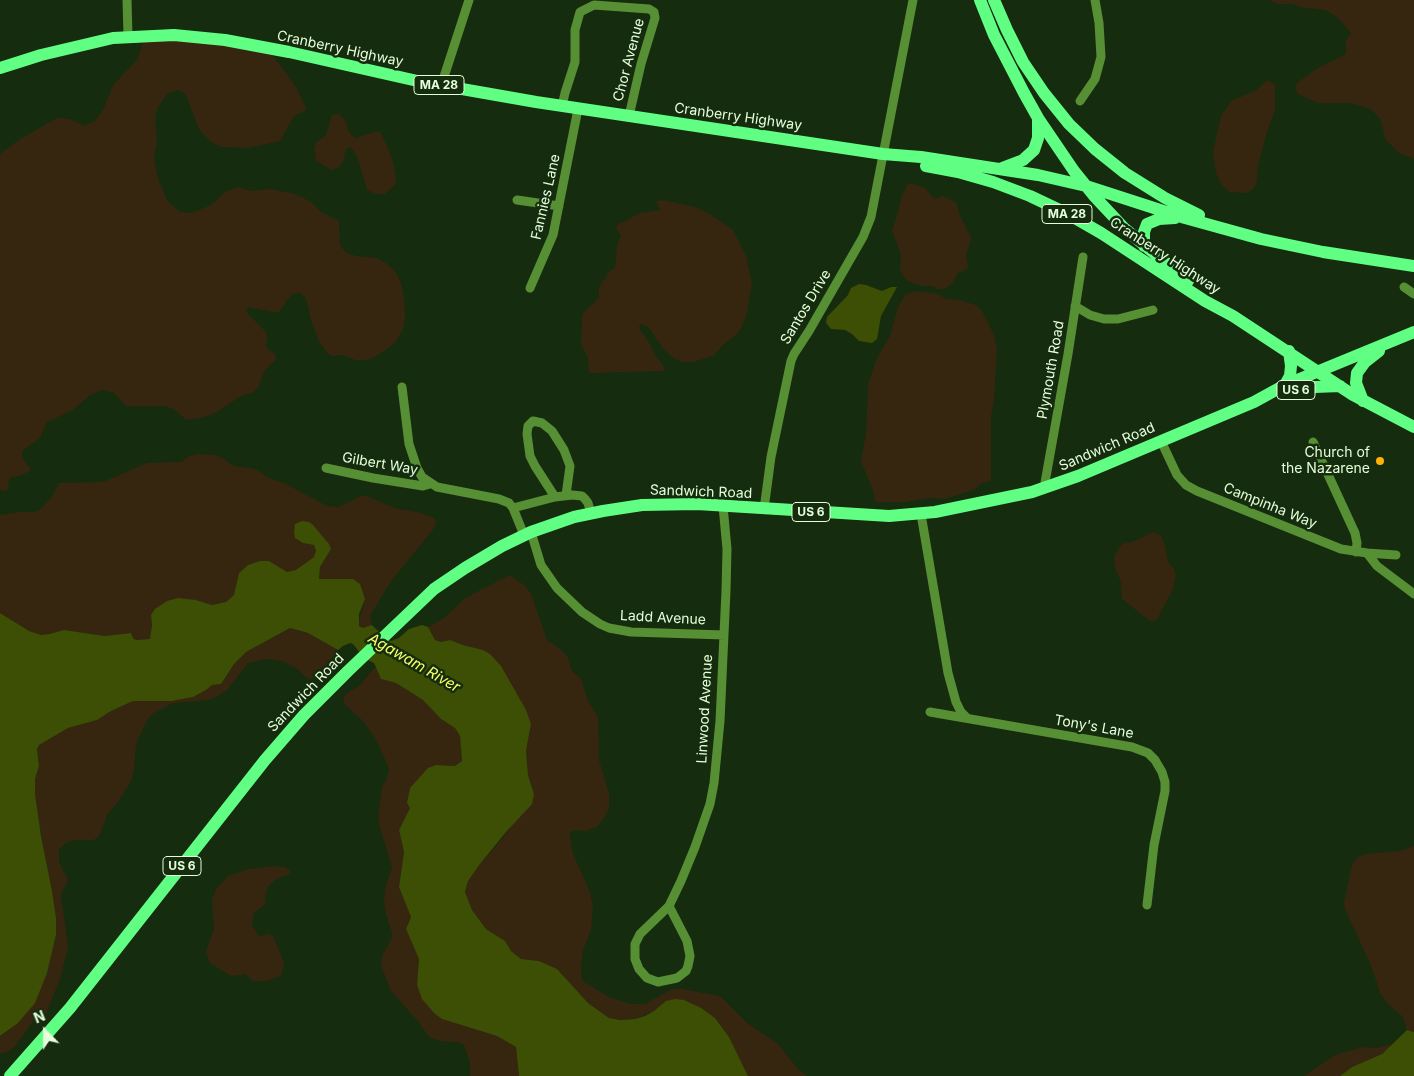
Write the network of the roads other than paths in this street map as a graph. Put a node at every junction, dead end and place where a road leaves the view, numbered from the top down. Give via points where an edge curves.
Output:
1 (127, 0) edge
2 (469, 0) edge
3 (913, 0) edge
4 (980, 0) edge
5 (994, 0) edge
6 (1095, 0) edge
7 (128, 36) junction
8 (0, 68) edge
9 (441, 86) junction
10 (1080, 101) dead end
11 (562, 106) junction
12 (578, 109) junction
13 (629, 116) junction
14 (1038, 118) junction
15 (883, 154) junction
16 (1000, 168) junction
17 (1086, 186) junction
18 (517, 200) dead end
19 (559, 206) junction
20 (1185, 218) junction
21 (1233, 231) junction
22 (1144, 246) junction
23 (1083, 257) dead end
24 (1414, 266) edge
25 (1404, 287) dead end
26 (530, 288) dead end
27 (1414, 294) edge
28 (1076, 306) junction
29 (1153, 310) dead end
30 (1233, 316) junction
31 (1414, 332) edge
32 (1393, 341) junction
33 (1289, 351) junction
34 (1317, 372) junction
35 (1285, 385) junction
36 (402, 386) dead end
37 (1340, 386) junction
38 (1363, 401) junction
39 (1254, 402) junction
40 (1414, 427) edge
41 (1161, 441) junction
42 (1313, 442) dead end
43 (326, 468) dead end
44 (430, 484) junction
45 (1044, 488) junction
46 (566, 495) junction
47 (555, 497) junction
48 (723, 506) junction
49 (513, 508) junction
50 (764, 510) junction
51 (590, 513) junction
52 (921, 514) junction
53 (528, 534) junction
54 (1356, 552) junction
55 (1367, 553) junction
56 (1396, 555) dead end
57 (1414, 594) edge
58 (724, 635) junction
59 (930, 712) dead end
60 (967, 718) junction
61 (669, 906) junction
62 (1147, 906) dead end
63 (10, 1076) edge

1 - 7 street
2 - 9 street
3 - 15 street, Santos Drive
4 - 14 main road via 998,43
5 - 21 main road via 1023,62 1044,94 1083,138 1141,184
6 - 10 street via 1101,57 1095,79
7 - 8 main road, Cranberry Highway / MA 28 via 73,46
7 - 9 main road, Cranberry Highway / MA 28 via 174,35 225,40
9 - 11 main road, Cranberry Highway / MA 28
11 - 12 main road, Cranberry Highway / MA 28
11 - 13 street, Chor Avenue via 575,62 576,22 580,12 594,5 648,9 654,12 654,22
12 - 13 main road, Cranberry Highway / MA 28
12 - 19 street, Fannies Lane
13 - 15 main road, Cranberry Highway / MA 28
14 - 16 main road via 1034,150 1023,160
14 - 17 main road
15 - 16 main road, Cranberry Highway / MA 28
15 - 30 main road, Cranberry Highway / MA 28 via 976,177 1048,204 1083,222
15 - 50 street, Santos Drive via 871,217 863,237 791,361 771,457
16 - 17 main road, Cranberry Highway / MA 28
17 - 20 main road, Cranberry Highway / MA 28
17 - 22 main road, Cranberry Highway
18 - 19 street
19 - 26 street, Fannies Lane via 549,246
20 - 21 main road, Cranberry Highway / MA 28
20 - 22 main road via 1150,221 1145,228
21 - 24 main road, Cranberry Highway / MA 28 via 1290,246
22 - 30 main road, Cranberry Highway
23 - 28 street, Plymouth Road
25 - 27 street
28 - 29 street via 1104,319 1118,319
28 - 45 street, Plymouth Road
30 - 33 main road, Cranberry Highway / MA 28
31 - 32 main road, Sandwich Road / US 6
32 - 34 main road, Sandwich Road / US 6
32 - 38 main road via 1359,369 1356,383
33 - 34 main road, Cranberry Highway / MA 28
33 - 35 main road via 1291,372
34 - 35 main road, Sandwich Road / US 6
34 - 37 main road, Cranberry Highway / MA 28
35 - 39 main road, Sandwich Road / US 6
36 - 44 street via 412,453 419,472
37 - 38 main road, Cranberry Highway
37 - 39 main road, Sandwich Road / US 6 via 1306,388
38 - 40 main road, Cranberry Highway
39 - 41 main road, Sandwich Road / US 6
41 - 45 main road, Sandwich Road / US 6
41 - 54 street, Campinha Way via 1177,475 1190,488 1332,546
42 - 54 street via 1355,533
43 - 44 street, Gilbert Way via 423,486
44 - 49 street, Gilbert Way via 504,500
45 - 52 main road, Sandwich Road / US 6
46 - 47 street
46 - 47 street via 570,469 564,450 552,431 533,421 527,434 530,456
46 - 51 street via 582,496
47 - 49 street
48 - 50 main road, Sandwich Road / US 6
48 - 51 main road, Sandwich Road / US 6 via 661,504
48 - 58 street, Linwood Avenue via 727,556
49 - 53 street, Ladd Avenue
50 - 52 main road, Sandwich Road / US 6 via 874,516
51 - 53 main road, Sandwich Road / US 6
52 - 60 street via 950,683 958,707
53 - 58 street, Ladd Avenue via 541,565 557,588 600,624 631,632
53 - 63 main road, Sandwich Road / US 6 via 490,552 444,582 359,660 276,747 70,1008
54 - 55 street, Campinha Way
55 - 56 street, Campinha Way
55 - 57 street via 1377,566
58 - 61 street, Linwood Avenue via 713,794 684,876
59 - 60 street, Tony's Lane
60 - 62 street, Tony's Lane via 1132,747 1152,756 1164,777 1165,791 1154,845
61 - 61 street, Linwood Avenue via 640,934 635,944 639,969 647,978 658,982 671,981 682,975 689,961 687,941

